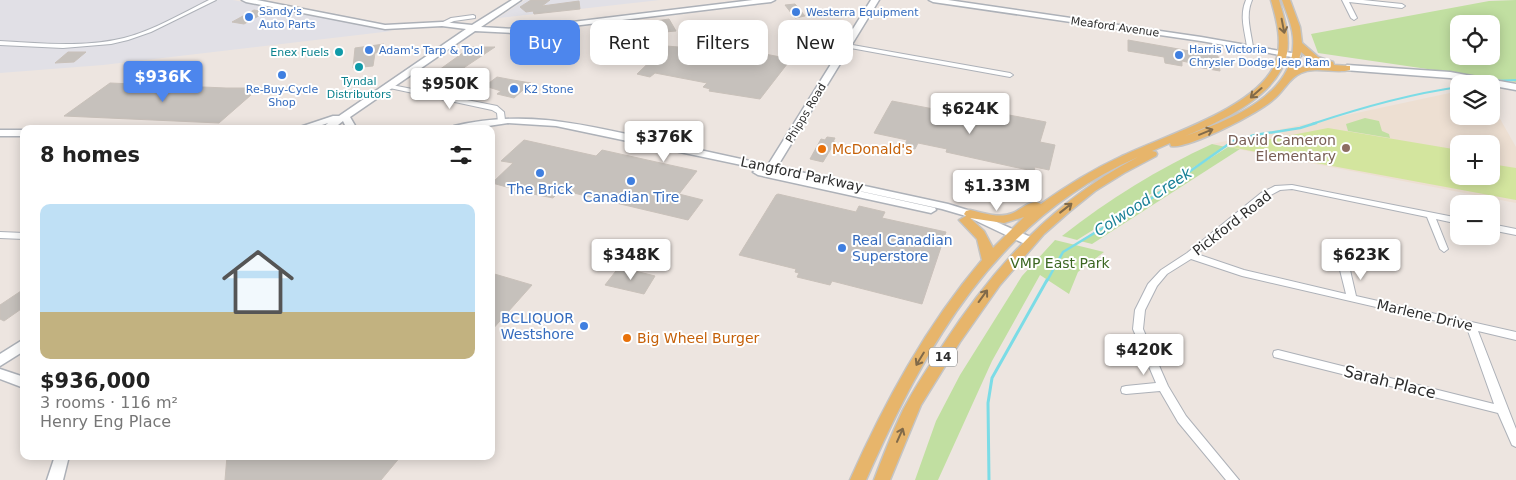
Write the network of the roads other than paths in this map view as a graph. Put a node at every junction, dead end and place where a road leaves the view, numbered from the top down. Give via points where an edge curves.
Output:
1 (214, 0) edge
2 (246, 0) edge
3 (517, 0) edge
4 (771, 0) edge
5 (875, 0) edge
6 (933, 0) edge
7 (1249, 0) edge
8 (1275, 0) edge
9 (1286, 0) edge
10 (1347, 0) edge
11 (1402, 6) dead end
12 (473, 17) dead end
13 (1354, 18) dead end
14 (442, 24) junction
15 (474, 28) junction
16 (853, 36) edge
17 (0, 44) edge
18 (1298, 44) junction
19 (853, 47) edge
20 (1250, 47) junction
21 (1284, 53) junction
22 (1297, 56) junction
23 (835, 65) edge
24 (1347, 68) junction
25 (404, 75) junction
26 (1010, 75) dead end
27 (1289, 76) junction
28 (387, 86) junction
29 (1516, 87) edge
30 (411, 91) junction
31 (345, 116) junction
32 (501, 120) junction
33 (313, 125) edge
34 (332, 125) edge
35 (350, 125) edge
36 (475, 125) edge
37 (0, 133) edge
38 (20, 133) edge
39 (1168, 138) junction
40 (770, 171) junction
41 (1430, 215) junction
42 (968, 217) junction
43 (1450, 219) edge
44 (1500, 229) edge
45 (1516, 232) edge
46 (0, 234) edge
47 (20, 236) edge
48 (1011, 236) junction
49 (1027, 243) junction
50 (1444, 249) dead end
51 (1190, 255) junction
52 (988, 262) junction
53 (1345, 270) dead end
54 (1352, 298) junction
55 (1471, 326) junction
56 (1516, 336) edge
57 (20, 347) edge
58 (1278, 354) dead end
59 (0, 360) edge
60 (0, 374) edge
61 (20, 382) edge
62 (1163, 387) junction
63 (1126, 390) dead end
64 (1502, 410) junction
65 (1516, 442) edge
66 (61, 460) edge
67 (54, 480) edge
68 (858, 480) edge
69 (882, 480) edge
70 (1233, 480) edge

1 - 17 street via 148,32 106,43 64,46
2 - 14 street via 385,27
3 - 15 street
4 - 15 street via 538,29
5 - 16 street, Phipps Road
6 - 20 street, Meaford Avenue
7 - 20 street via 1246,13
8 -> 21 main road, 14 via 1283,24
9 - 18 main road, 14
10 - 11 street
10 - 13 street
12 - 14 street
14 - 15 street
15 - 25 street
18 - 22 main road, 14
18 - 24 main road via 1315,59
19 - 26 street
20 - 21 street, Meaford Avenue
21 - 22 street, Meaford Avenue
21 -> 39 main road, 14 via 1274,75 1248,100
22 - 27 main road, 14
23 - 40 street, Phipps Road
24 - 27 main road via 1306,67
24 - 29 street via 1450,75
25 - 28 street
25 - 30 street via 403,84
49 -> 27 main road, 14 via 1070,204 1113,175 1251,112
28 - 30 street
28 - 31 street
30 - 32 street via 494,108 500,112
31 - 33 street
31 - 34 street
31 - 35 street
32 - 36 street, Langford Parkway
32 - 40 street, Langford Parkway via 532,120 570,126 589,134
37 - 38 street
39 - 42 main road via 1130,148 1099,163 1018,218
39 - 48 main road, 14 via 1102,170 1036,214
40 - 42 street, Langford Parkway via 921,200
41 - 43 street, Pickford Road
41 - 50 street
41 - 51 street, Pickford Road via 1292,187 1278,188 1264,195
42 - 48 street, Langford Parkway
42 - 52 main road via 986,241
44 - 45 street
46 - 47 street
48 - 49 street, Langford Parkway
48 - 52 main road, 14
69 -> 49 main road, 14 via 912,409 936,367 983,296
51 - 54 street, Marlene Drive via 1242,273
51 - 62 street, Pickford Road via 1164,272 1153,284 1140,310 1138,329
52 -> 68 main road, 14 via 930,342 881,427
53 - 54 street
54 - 55 street, Marlene Drive
55 - 56 street, Marlene Drive
55 - 64 street
57 - 59 street
58 - 64 street, Sarah Place
60 - 61 street
62 - 63 street
62 - 70 street, Pickford Road via 1182,419
64 - 65 street
66 - 67 street

